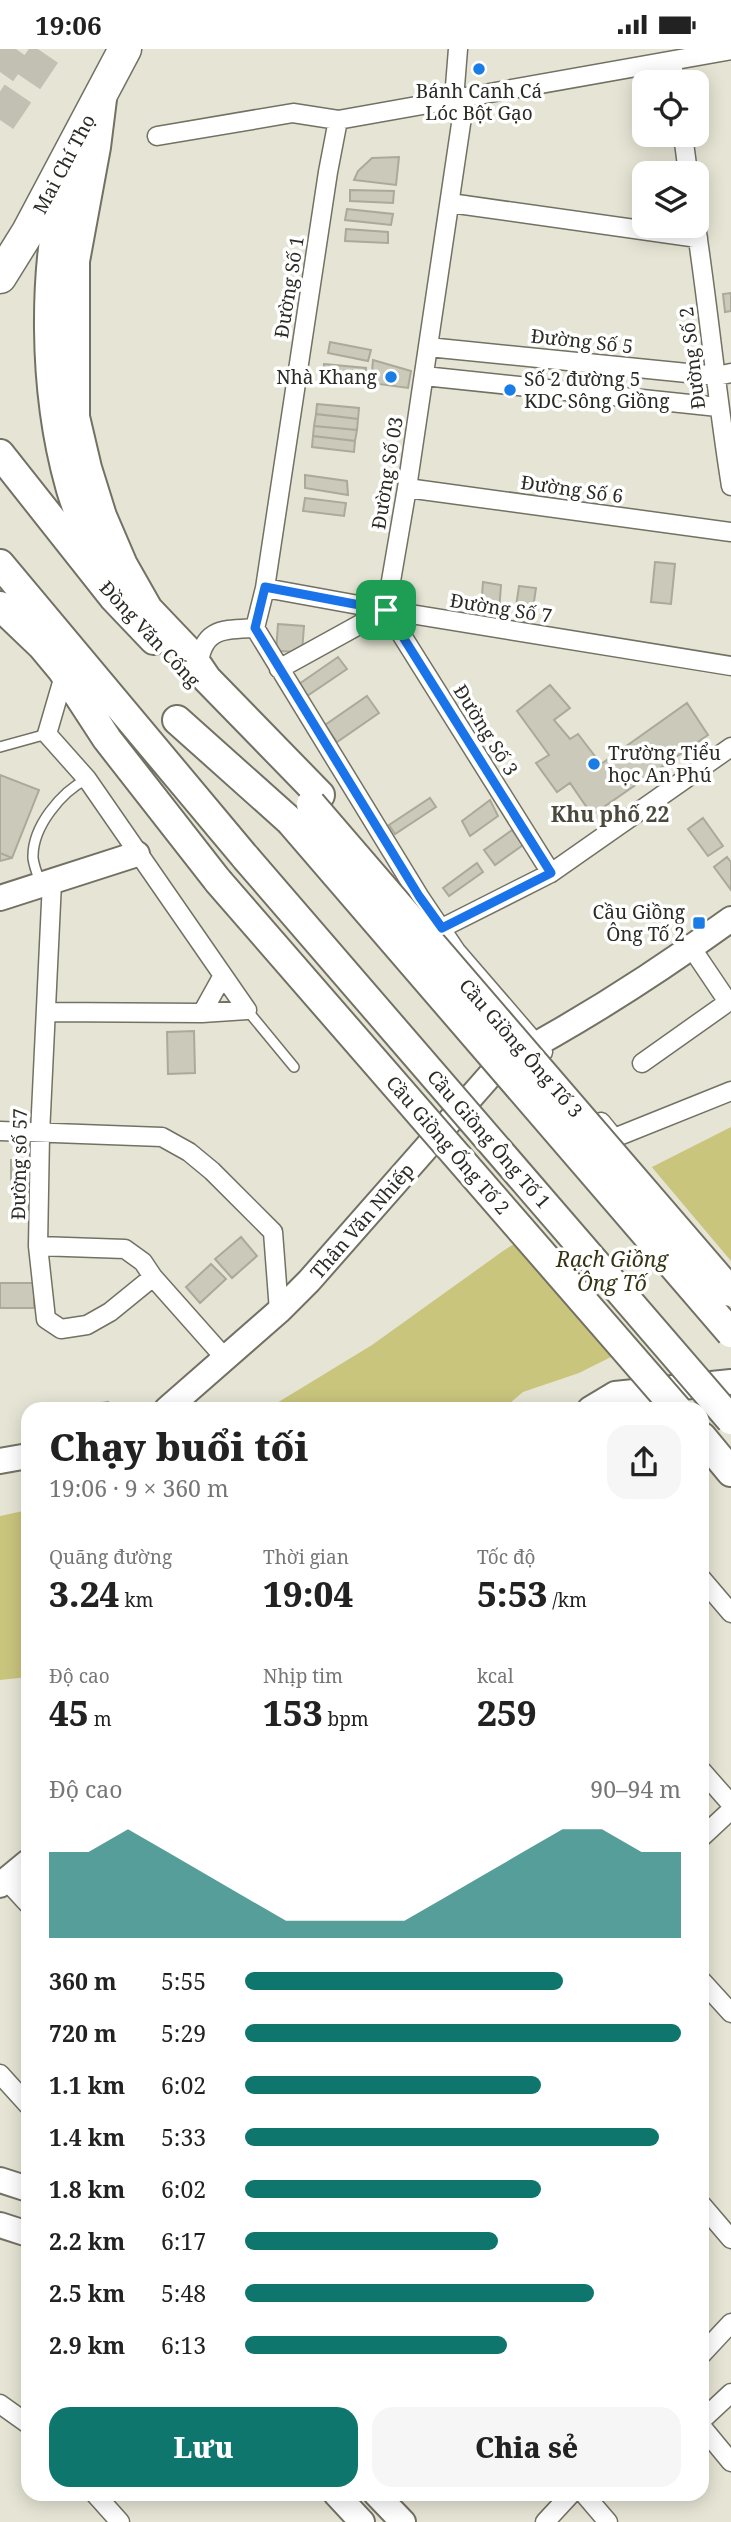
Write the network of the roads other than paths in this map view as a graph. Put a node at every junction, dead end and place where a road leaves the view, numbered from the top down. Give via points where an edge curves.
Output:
1 (125, 49) edge
2 (458, 49) edge
3 (731, 50) edge
4 (672, 62) junction
5 (673, 70) edge
6 (103, 90) junction
7 (460, 98) junction
8 (338, 120) junction
9 (157, 136) dead end
10 (74, 144) junction
11 (450, 202) junction
12 (632, 224) edge
13 (698, 238) edge
14 (0, 278) edge
15 (428, 347) junction
16 (724, 375) edge
17 (424, 376) junction
18 (719, 407) junction
19 (0, 454) edge
20 (731, 486) edge
21 (407, 488) junction
22 (731, 532) edge
23 (0, 564) edge
24 (265, 587) junction
25 (114, 598) junction
26 (0, 606) edge
27 (386, 610) junction
28 (255, 628) junction
29 (193, 659) junction
30 (731, 666) edge
31 (279, 669) junction
32 (70, 681) junction
33 (179, 721) dead end
34 (47, 734) junction
35 (0, 747) edge
36 (731, 747) edge
37 (87, 779) junction
38 (307, 807) junction
39 (137, 854) junction
40 (551, 873) junction
41 (47, 883) junction
42 (0, 898) edge
43 (731, 919) edge
44 (442, 928) junction
45 (691, 947) junction
46 (222, 977) junction
47 (730, 1001) edge
48 (247, 1010) junction
49 (47, 1012) junction
50 (202, 1013) junction
51 (537, 1045) junction
52 (642, 1063) dead end
53 (294, 1066) dead end
54 (731, 1091) edge
55 (0, 1131) edge
56 (40, 1134) junction
57 (38, 1246) junction
58 (731, 1272) edge
59 (153, 1277) junction
60 (731, 1292) edge
61 (279, 1311) junction
62 (731, 1333) edge
63 (224, 1357) junction
64 (731, 1382) edge
65 (175, 1402) edge
66 (602, 1402) edge
67 (671, 1402) edge
68 (731, 1420) edge
69 (709, 1445) edge
70 (21, 1456) edge
71 (0, 1461) edge
72 (731, 1472) edge
73 (709, 1587) edge
74 (731, 1613) edge
75 (709, 1779) edge
76 (731, 1804) edge
77 (731, 1810) edge
78 (709, 1830) edge
79 (21, 1868) edge
80 (3, 1883) edge
81 (21, 1898) edge
82 (709, 1995) edge
83 (731, 2013) edge
84 (0, 2074) edge
85 (21, 2097) edge
86 (0, 2180) edge
87 (21, 2187) edge
88 (709, 2213) edge
89 (0, 2225) edge
90 (21, 2232) edge
91 (731, 2239) edge
92 (731, 2323) edge
93 (709, 2347) edge
94 (731, 2393) edge
95 (0, 2404) edge
96 (709, 2413) edge
97 (21, 2419) edge
98 (709, 2435) edge
99 (731, 2462) edge
100 (101, 2501) edge
101 (342, 2501) edge
102 (383, 2501) edge
103 (564, 2501) edge
104 (590, 2501) edge
105 (120, 2522) edge
106 (362, 2522) edge
107 (403, 2522) edge
108 (545, 2522) edge
109 (608, 2522) edge

1 - 6 highway, Mai Chí Thọ
2 - 7 street, Đường Số 03
3 - 4 street
4 - 5 street
4 - 7 street
6 - 10 highway, Mai Chí Thọ
6 - 29 main road, Đồng Văn Cống via 75,261 75,417 98,504 123,565 148,608
7 - 8 street
7 - 11 street, Đường Số 03
8 - 9 street via 293,113
8 - 24 street, Đường Số 1
10 - 14 highway, Mai Chí Thọ
10 - 25 main road via 60,198 53,254 49,355 70,487
11 - 12 street
11 - 15 street, Đường Số 03
13 - 16 street, Đường Số 2
15 - 16 street, Đường Số 5
15 - 17 street, Đường Số 03
16 - 18 street, Đường Số 2
17 - 18 street
17 - 21 street, Đường Số 03
18 - 20 street, Đường Số 2
19 - 25 main road, Đồng Văn Cống
21 - 22 street, Đường Số 6
21 - 27 street, Đường Số 03
23 - 68 main road, Cầu Giồng Ông Tố 1, bridge
24 - 27 street, Đường Số 7
24 - 28 street, Đường Số 1
25 - 38 main road, Đồng Văn Cống
26 - 32 main road
27 - 30 street, Đường Số 7
27 - 31 street
27 - 40 street, Đường Số 3
28 - 29 street via 215,633
28 - 31 street
29 - 38 main road, Đồng Văn Cống
31 - 44 street
32 - 34 street via 61,686
32 - 67 main road, Cầu Giồng Ống Tố 2, bridge via 107,739 218,881
33 - 38 main road
34 - 35 lane
34 - 37 street
36 - 40 street
37 - 39 street
37 - 41 lane via 61,799 38,834 33,856 36,872
38 - 58 main road, Cầu Giồng Ông Tố 3
38 - 60 main road, Cầu Giồng Ông Tố 3, bridge
38 - 62 main road, bridge
39 - 41 street
39 - 46 street
40 - 44 street
41 - 42 street
41 - 49 street, Đường số 57
43 - 45 street, Thân Văn Nhiếp
44 - 51 street via 456,951
45 - 47 street
45 - 51 street, Thân Văn Nhiếp
46 - 48 street
46 - 50 street
47 - 52 street
48 - 50 street
48 - 53 lane
49 - 50 street
49 - 56 street, Đường số 57
51 - 54 street via 614,1138
51 - 61 street, Thân Văn Nhiếp via 500,1064
55 - 56 street
56 - 57 street, Đường số 57
56 - 61 street via 162,1137 189,1152 273,1232
57 - 59 street via 125,1249 143,1262
57 - 59 street, Đường số 57 via 46,1319 61,1329 87,1325 110,1312
59 - 63 street
61 - 63 street, Thân Văn Nhiếp
63 - 65 street, Thân Văn Nhiếp
64 - 66 street via 615,1394
69 - 72 main road
70 - 71 street
73 - 74 street
75 - 76 street
77 - 78 street
79 - 80 street
80 - 81 street
82 - 83 street
84 - 85 street
86 - 87 street
88 - 91 street
89 - 90 street
92 - 93 street
94 - 96 street
95 - 97 street
98 - 99 street
100 - 105 street
101 - 106 street
102 - 107 street
103 - 108 street
104 - 109 street

